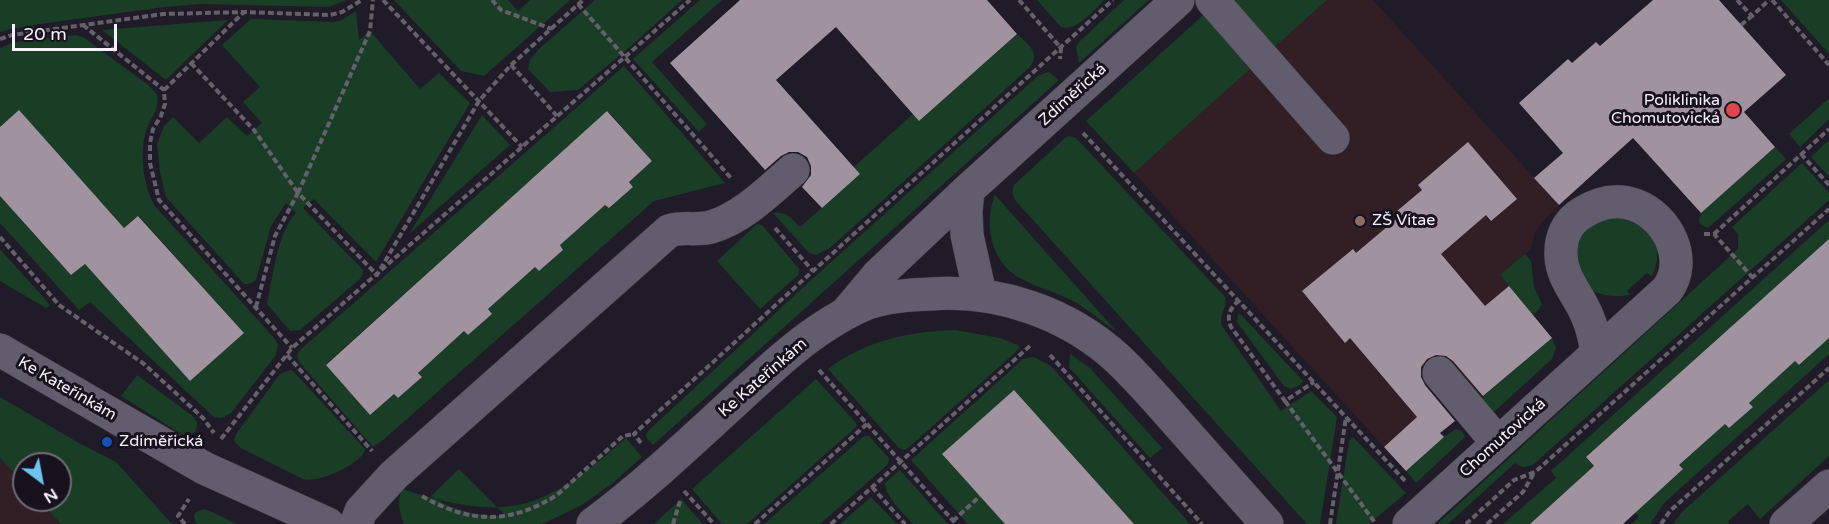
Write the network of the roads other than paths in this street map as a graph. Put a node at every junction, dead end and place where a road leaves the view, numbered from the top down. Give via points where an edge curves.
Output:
1 (1178, 0) edge
2 (1212, 0) edge
3 (1333, 138) dead end
4 (793, 170) dead end
5 (968, 190) junction
6 (981, 294) junction
7 (845, 314) junction
8 (0, 350) edge
9 (1597, 353) dead end
10 (1439, 373) dead end
11 (1498, 443) junction
12 (1829, 486) edge
13 (328, 524) edge
14 (356, 524) edge
15 (593, 524) edge
16 (1267, 524) edge
17 (1410, 524) edge
18 (1786, 524) edge

1 - 5 street, Zdiměřická
2 - 3 street
4 - 14 street via 753,203 714,226 669,231 394,474 361,511
5 - 6 street via 966,235
5 - 7 street, Zdiměřická via 878,275
6 - 7 street, Ke Kateřinkám via 900,296
6 - 16 street, Ke Kateřinkám via 1051,315 1100,344 1140,382
7 - 15 street, Ke Kateřinkám via 796,347 663,467
8 - 13 street, Ke Kateřinkám via 204,468
9 - 11 street, Chomutovická
10 - 11 street
11 - 17 street, Chomutovická
12 - 18 street

